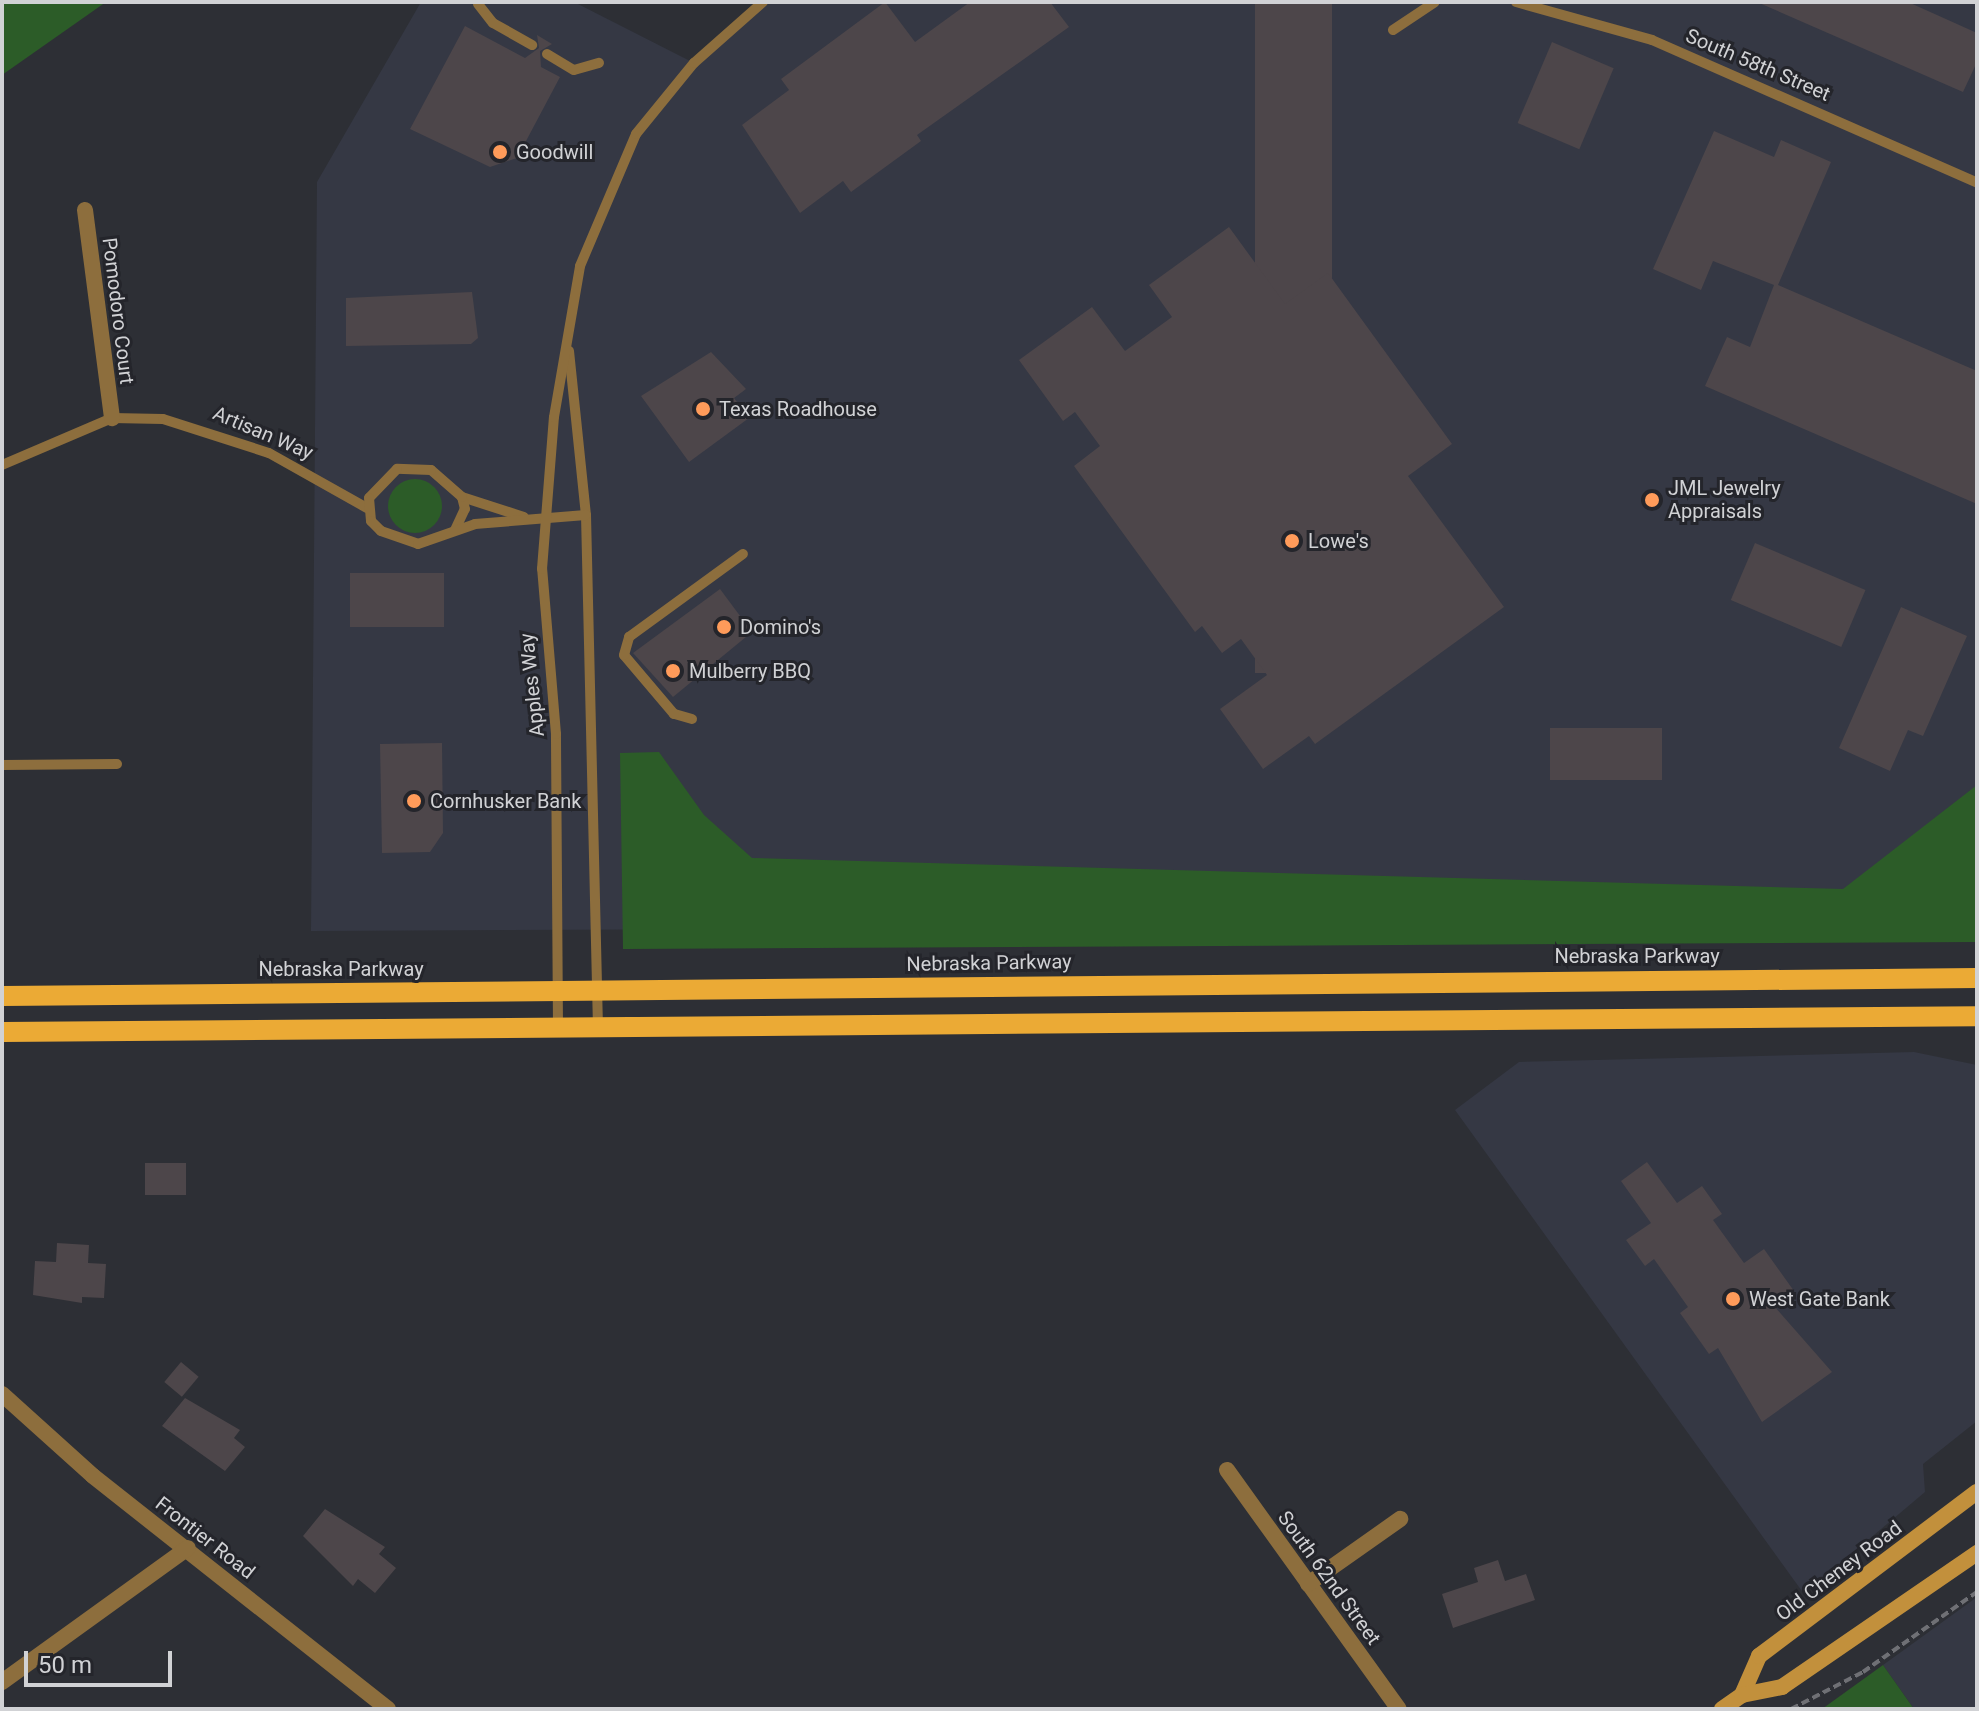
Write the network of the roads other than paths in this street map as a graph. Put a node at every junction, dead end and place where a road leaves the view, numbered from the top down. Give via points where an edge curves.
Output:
1 (763, 2) edge
2 (1435, 2) edge
3 (1516, 2) edge
4 (478, 4) dead end
5 (1393, 30) dead end
6 (532, 45) dead end
7 (547, 54) dead end
8 (599, 63) dead end
9 (1977, 183) edge
10 (85, 210) dead end
11 (568, 341) junction
12 (112, 418) junction
13 (2, 465) edge
14 (462, 497) junction
15 (367, 508) junction
16 (586, 515) junction
17 (524, 517) junction
18 (549, 518) junction
19 (455, 530) junction
20 (743, 554) dead end
21 (692, 719) dead end
22 (117, 764) dead end
23 (2, 765) edge
24 (1977, 978) edge
25 (557, 991) junction
26 (598, 992) junction
27 (2, 996) edge
28 (1977, 1016) edge
29 (558, 1027) junction
30 (598, 1027) junction
31 (2, 1032) edge
32 (2, 1394) edge
33 (1227, 1470) dead end
34 (1977, 1493) edge
35 (1400, 1519) dead end
36 (188, 1548) junction
37 (1977, 1553) edge
38 (1308, 1584) junction
39 (2, 1682) edge
40 (1742, 1695) junction
41 (388, 1709) edge
42 (1399, 1709) edge
43 (1722, 1709) edge

1 - 11 lane, Apples Way via 700,57 636,134 589,232
2 - 5 lane
3 - 9 lane, South 58th Street via 1652,40
4 - 6 lane via 493,23
7 - 8 lane via 574,70
10 - 12 street, Pomodoro Court
11 - 16 lane, Apples Way
11 - 18 lane, Apples Way
12 - 13 lane, Artisan Way
12 - 15 lane, Artisan Way via 188,422 315,474
14 - 15 lane via 442,474 407,467 380,481
14 - 17 lane
14 - 19 lane
15 - 19 lane via 381,531 405,542 431,542
16 - 18 lane
16 - 26 lane, Apples Way
17 - 18 lane
17 - 19 lane
18 - 25 lane, Apples Way via 542,569 556,734
20 - 21 lane via 629,637 624,655 674,714
22 - 23 lane
24 - 26 main road, Nebraska Parkway
25 - 26 main road, Nebraska Parkway
25 - 27 main road, Nebraska Parkway
25 - 29 lane, Apples Way
26 - 30 lane, Apples Way
28 - 30 main road
29 - 30 main road
29 - 31 main road
32 - 36 street, Frontier Road via 93,1476
33 - 38 street, South 62nd Street
34 - 40 main road, Old Cheney Road via 1759,1656
35 - 38 street
36 - 39 street
36 - 41 street, Frontier Road
37 - 40 main road via 1782,1687
38 - 42 street, South 62nd Street
40 - 43 main road

